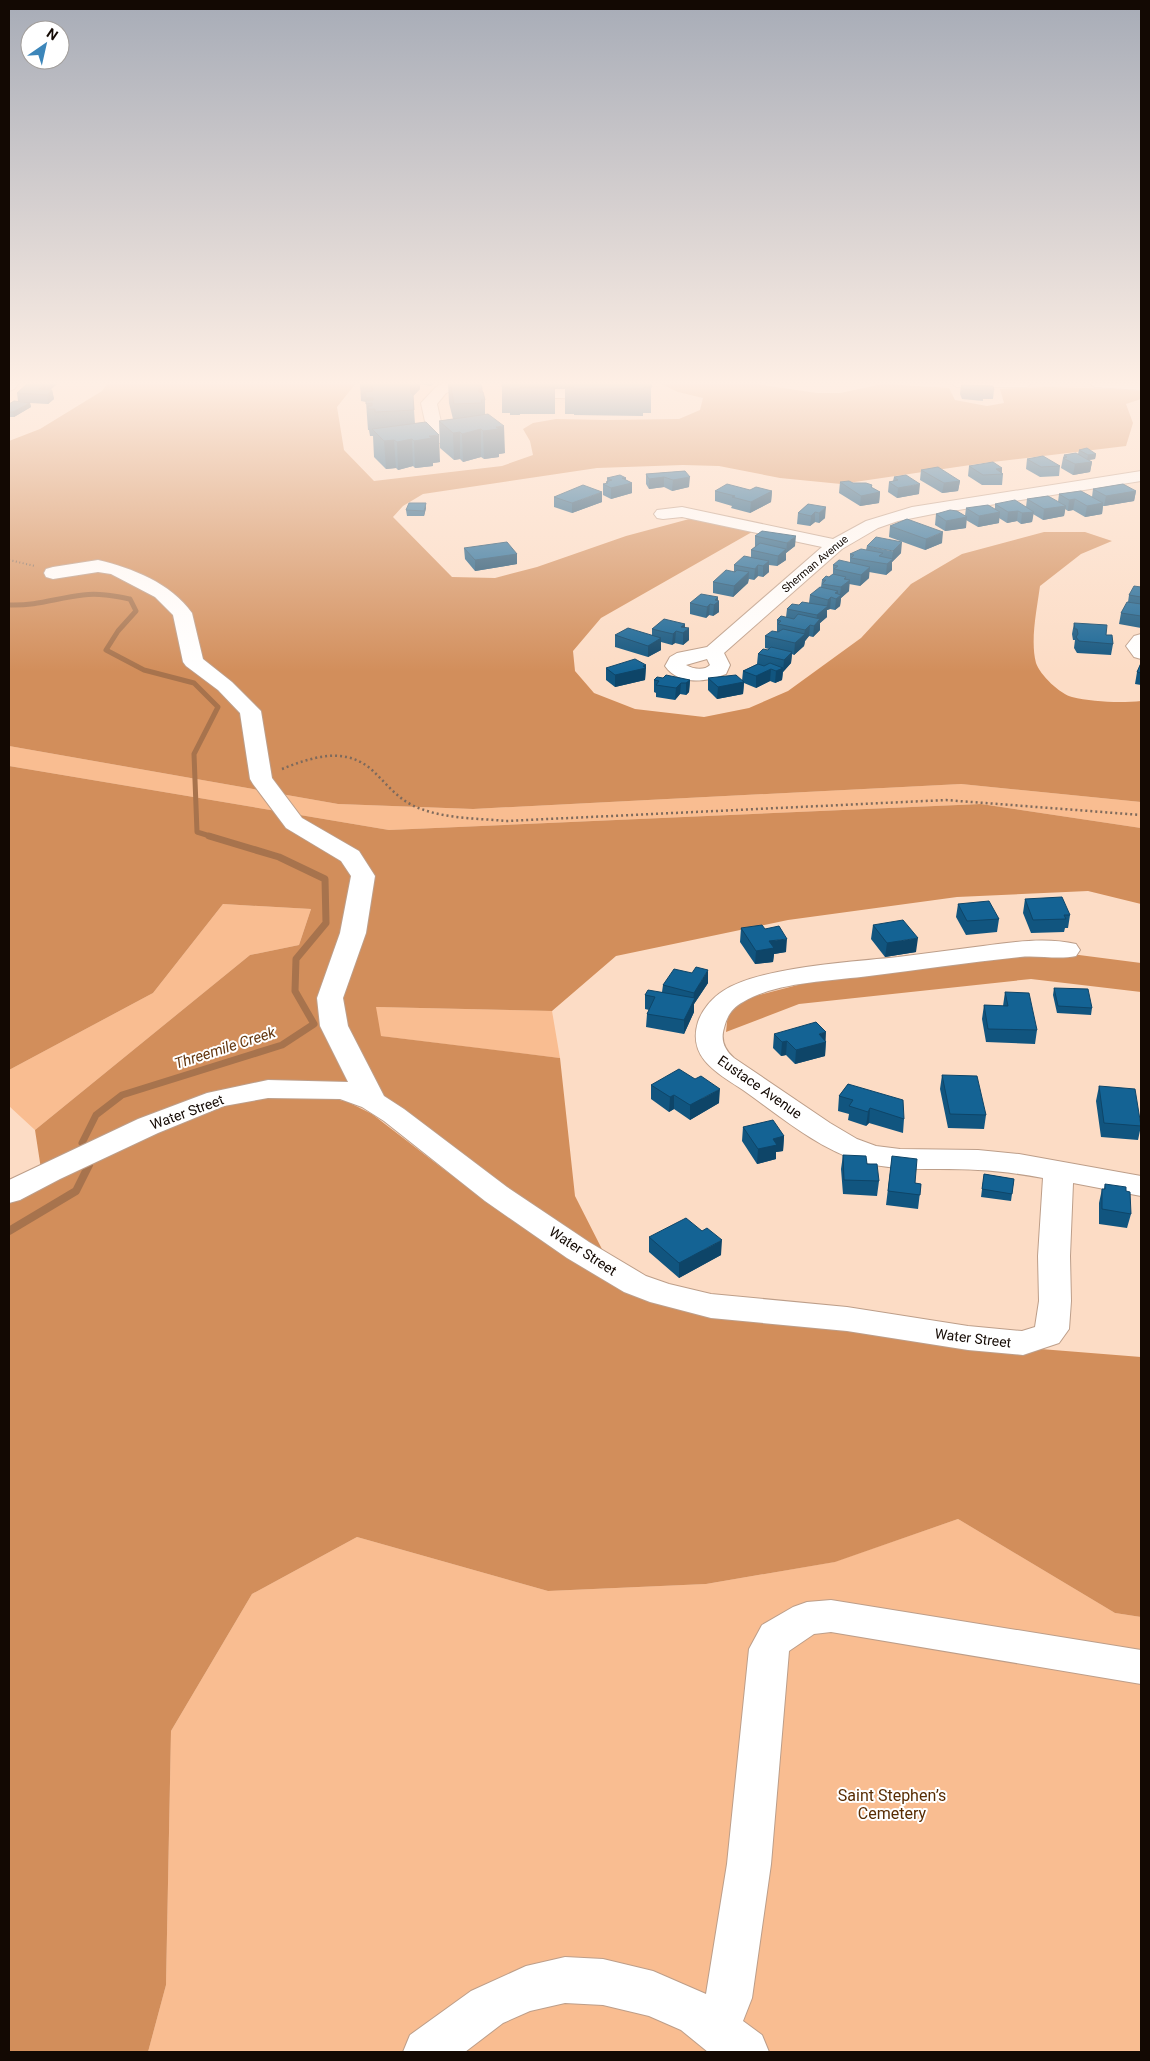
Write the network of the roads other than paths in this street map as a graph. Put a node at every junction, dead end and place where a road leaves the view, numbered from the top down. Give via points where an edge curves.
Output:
1 (1121, 479) edge
2 (663, 514) dead end
3 (836, 545) junction
4 (53, 573) road end
5 (1141, 640) edge
6 (713, 652) dead end
7 (1141, 653) edge
8 (1067, 950) dead end
9 (372, 1100) junction
10 (1058, 1172) junction
11 (1141, 1186) edge
12 (9, 1193) edge
13 (1141, 1667) edge
14 (731, 2041) edge
15 (427, 2052) edge

1 - 3 street, Sherman Avenue via 911,513 870,524
2 - 3 street via 682,512
3 - 6 street, Sherman Avenue
4 - 9 street via 98,566 116,570 162,593 182,613 193,662 250,712 261,779 294,823 350,856 363,876 353,933 330,998 334,1026
5 - 7 street via 1136,646
8 - 10 street, Eustace Avenue via 1022,949 980,953 782,981 729,998 711,1022 708,1041 715,1056 724,1064 846,1146 872,1155 900,1159 978,1160
9 - 10 street, Water Street via 496,1194 635,1284 711,1306 847,1319 1000,1342 1035,1340 1052,1329 1056,1301 1054,1256
9 - 12 street, Water Street via 344,1090 287,1088 216,1099 148,1126
10 - 11 street, Eustace Avenue
13 - 14 street via 831,1616 807,1618 776,1638 769,1649 746,1883 729,1998
14 - 15 street via 696,2014 654,1994 603,1982 565,1980 526,1989 487,2006

